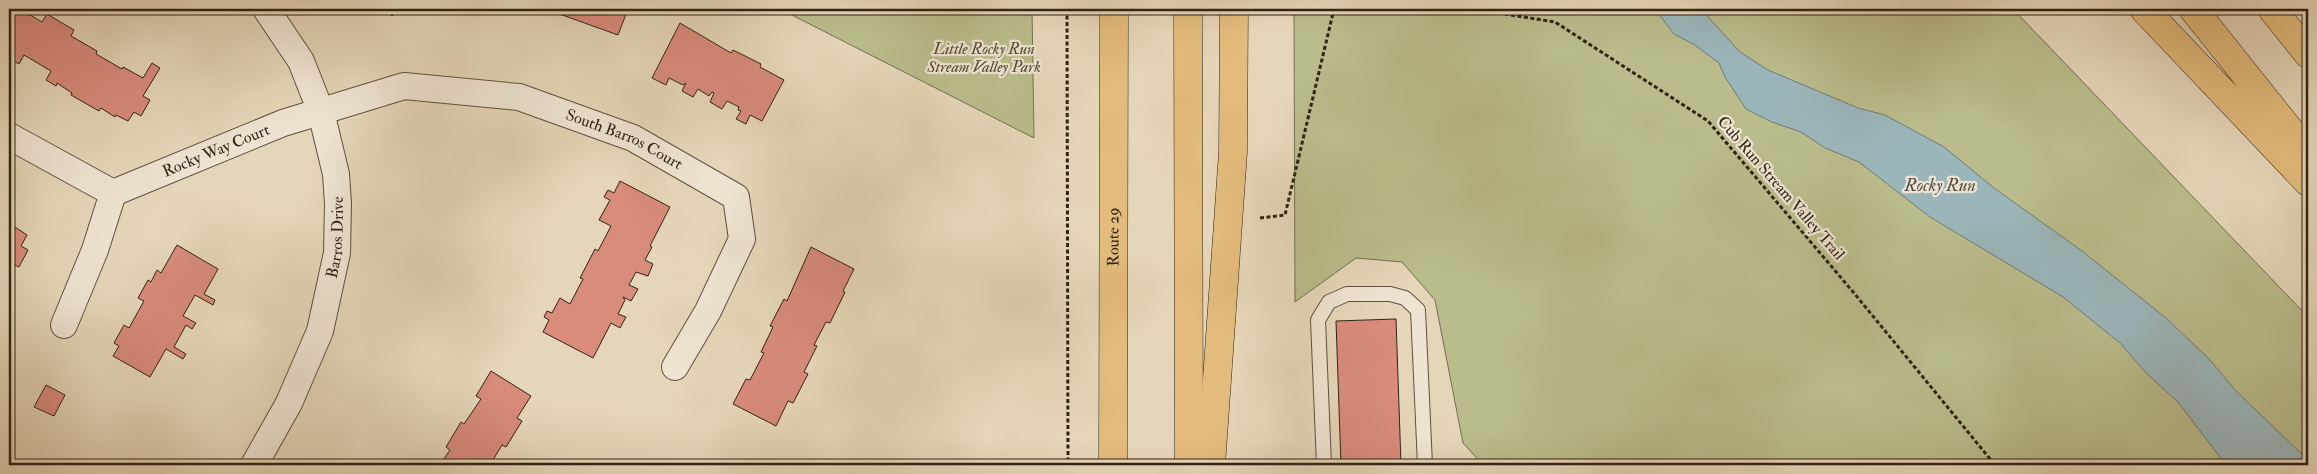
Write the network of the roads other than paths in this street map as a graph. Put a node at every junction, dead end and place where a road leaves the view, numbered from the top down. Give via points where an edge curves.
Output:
1 (266, 9) edge
2 (1114, 9) edge
3 (1188, 9) edge
4 (1234, 9) edge
5 (2144, 9) edge
6 (2193, 9) edge
7 (2272, 9) edge
8 (2308, 54) edge
9 (321, 112) junction
10 (9, 136) edge
11 (2308, 153) edge
12 (2308, 182) edge
13 (113, 194) junction
14 (64, 325) dead end
15 (675, 367) dead end
16 (254, 465) edge
17 (1113, 465) edge
18 (1188, 465) edge
19 (1211, 465) edge
20 (1324, 465) edge
21 (1425, 465) edge

1 - 9 street, Barros Drive via 301,61
2 - 17 main road, Route 29
3 - 18 main road
4 - 19 main road via 1233,152
5 - 12 main road
6 - 11 main road
7 - 8 main road
9 - 13 street, Rocky Way Court via 282,123
9 - 15 street, South Barros Court via 404,86 519,97 633,138 736,197 742,240 708,311
9 - 16 street, Barros Drive via 336,174 337,253 320,331 290,403
10 - 13 street
13 - 14 street via 95,250
20 - 21 lane via 1318,320 1328,302 1347,294 1390,294 1405,298 1418,310

